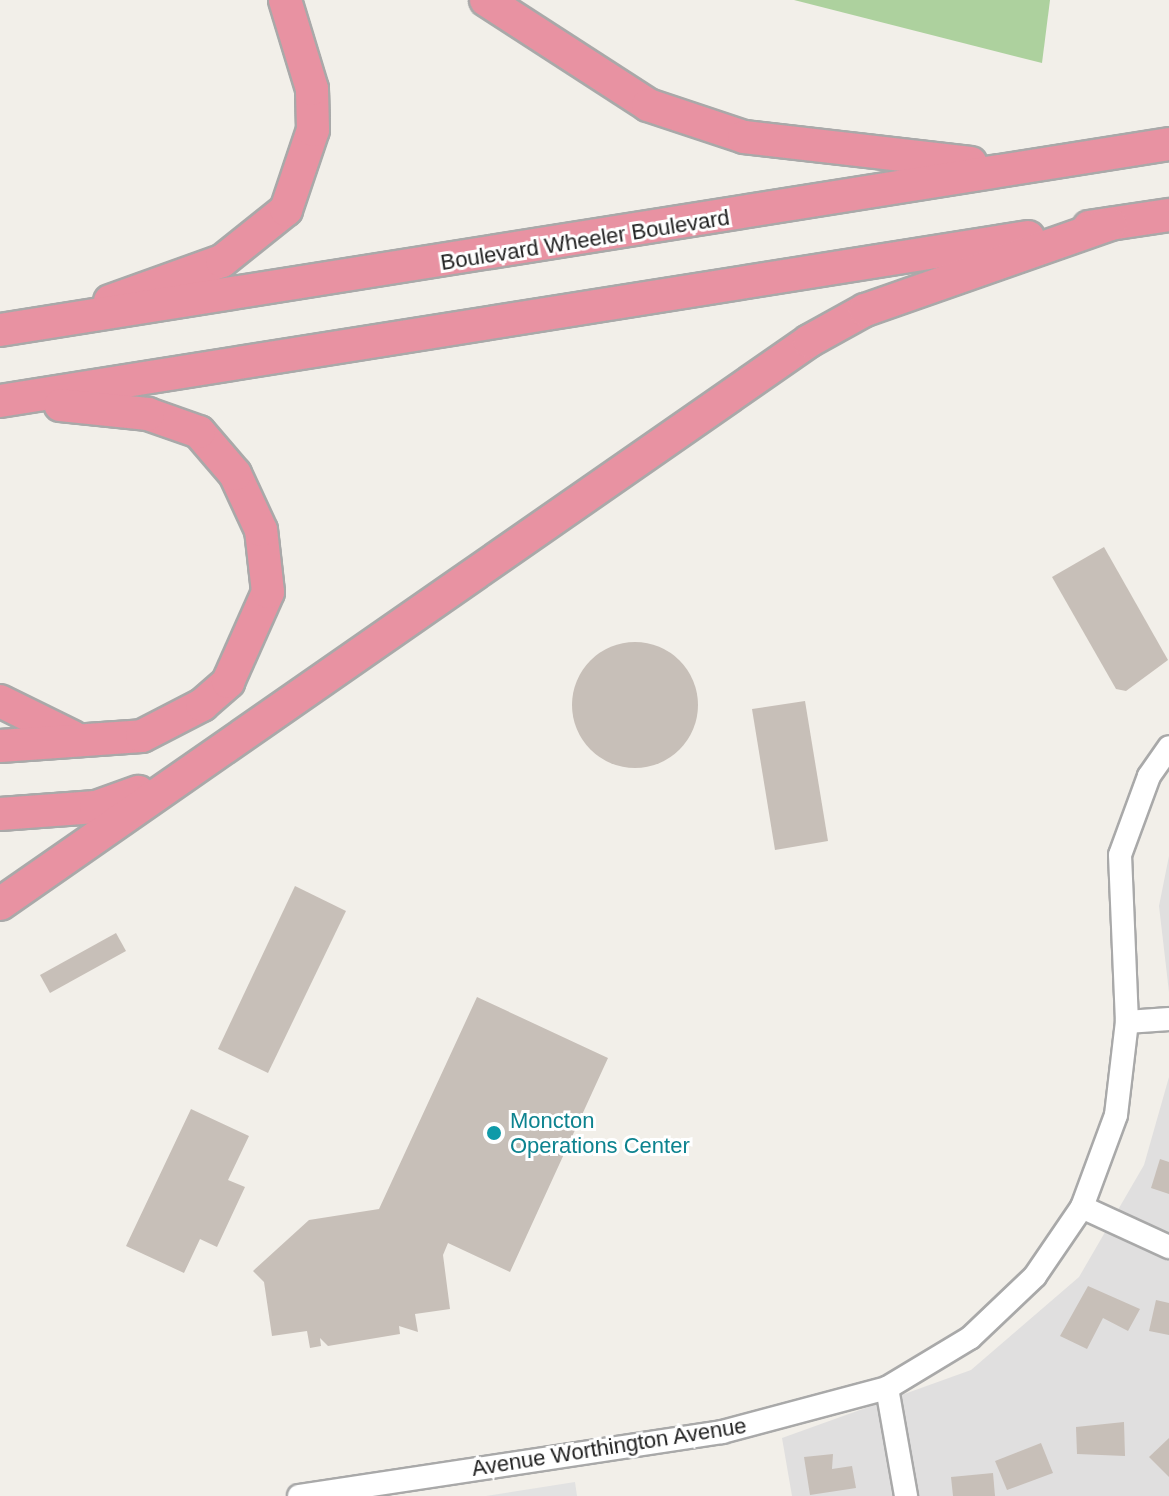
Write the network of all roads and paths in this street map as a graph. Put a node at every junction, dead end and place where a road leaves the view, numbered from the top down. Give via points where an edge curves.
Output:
1 (285, 0) edge
2 (486, 0) edge
3 (1169, 141) edge
4 (1169, 215) edge
5 (1110, 224) junction
6 (56, 321) junction
7 (0, 330) edge
8 (3, 400) edge
9 (0, 701) edge
10 (83, 741) junction
11 (0, 746) edge
12 (1169, 747) edge
13 (176, 779) junction
14 (0, 814) edge
15 (0, 904) edge
16 (1169, 1019) edge
17 (1127, 1022) junction
18 (1082, 1207) junction
19 (1169, 1247) edge
20 (887, 1388) junction
21 (299, 1496) edge
22 (906, 1496) edge

1 - 6 highway via 312,89 313,130 286,210 222,261
2 - 3 highway via 648,105 744,137 959,165
3 - 6 highway, Boulevard Wheeler Boulevard
4 - 5 highway
5 - 8 highway
5 - 13 highway via 865,310 809,341
6 - 7 highway, Boulevard Wheeler Boulevard
8 - 10 highway via 148,414 199,432 235,474 261,530 268,592 228,682 202,705 142,736
9 - 10 highway
10 - 11 highway
12 - 17 street, Avenue Worthington Avenue via 1149,776 1120,855
13 - 14 highway via 96,807
13 - 15 highway
16 - 17 street
17 - 18 street, Avenue Worthington Avenue via 1116,1115
18 - 19 street
18 - 20 street, Avenue Worthington Avenue via 1035,1276 970,1338
20 - 21 street, Avenue Worthington Avenue via 722,1432
20 - 22 street

